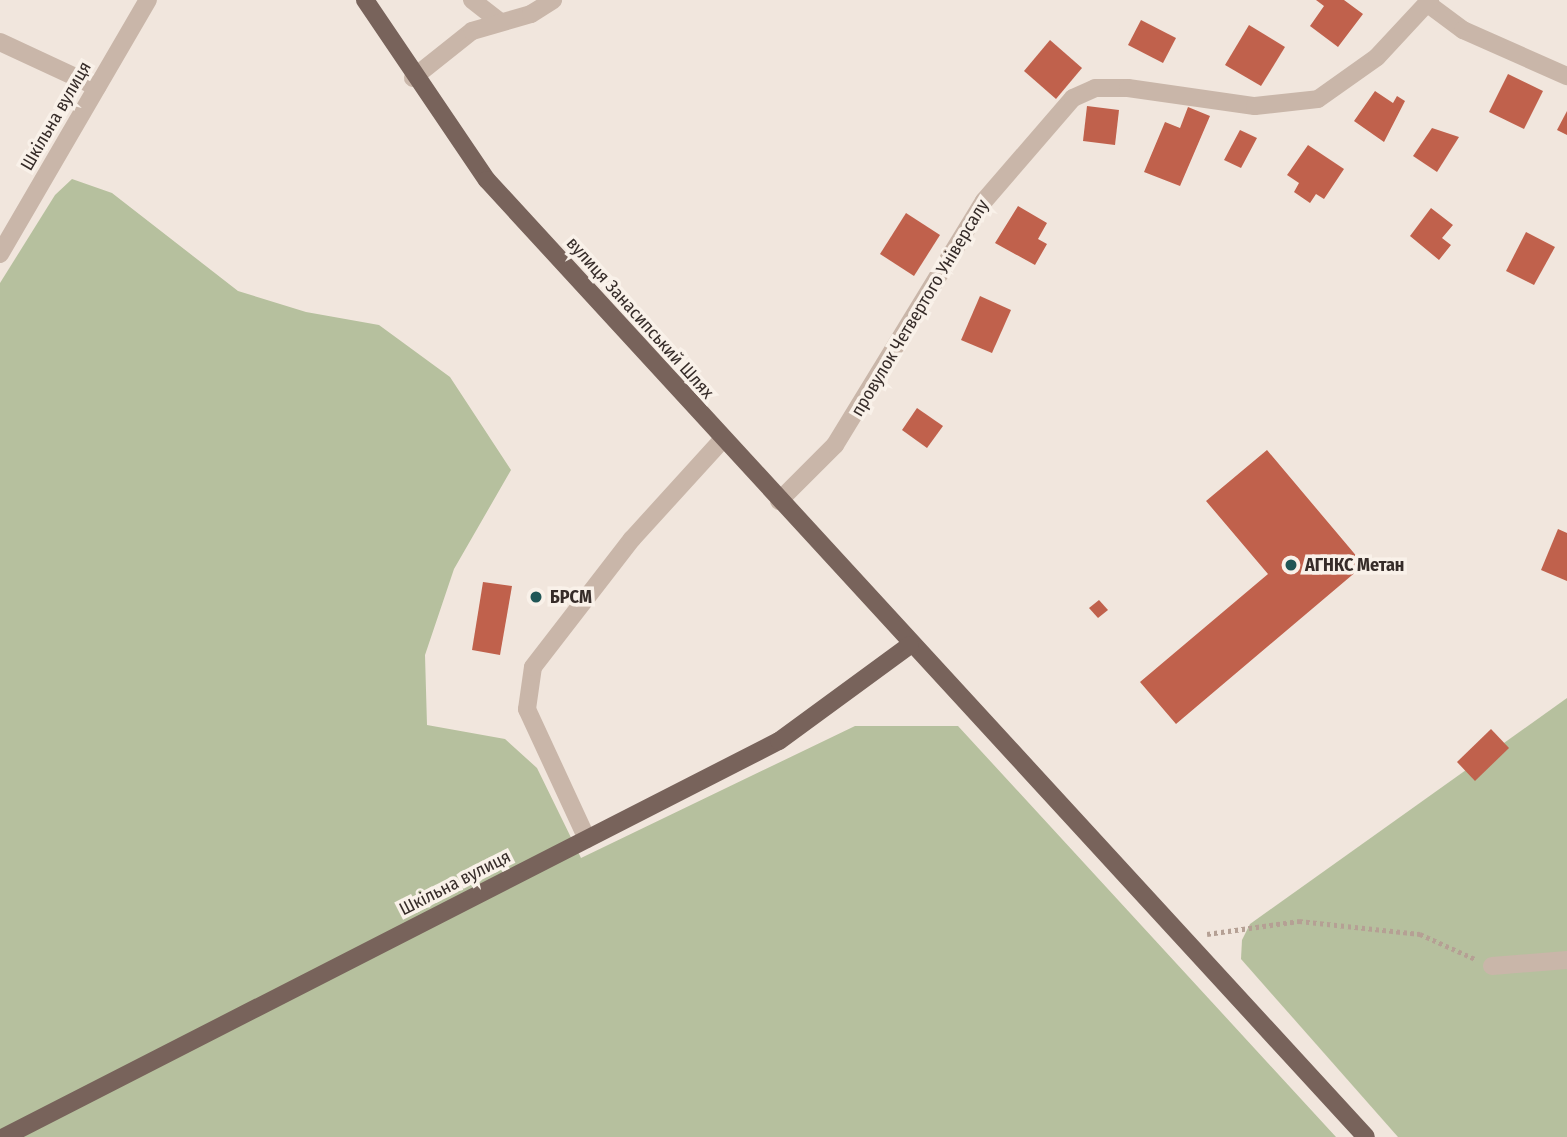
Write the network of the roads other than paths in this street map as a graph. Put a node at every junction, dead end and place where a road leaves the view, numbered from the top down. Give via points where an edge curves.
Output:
1 (148, 0) edge
2 (365, 0) edge
3 (472, 0) edge
4 (553, 0) edge
5 (1429, 2) edge
6 (499, 21) junction
7 (0, 42) edge
8 (1567, 76) edge
9 (413, 78) junction
10 (97, 87) junction
11 (0, 254) edge
12 (722, 439) junction
13 (779, 502) junction
14 (910, 645) junction
15 (587, 839) junction
16 (1567, 960) edge
17 (1492, 966) road end
18 (5, 1137) edge
19 (1366, 1137) edge

1 - 10 street, Шкільна вулиця
2 - 9 main road, вулиця Занасипський Шлях
3 - 6 street
4 - 6 street via 531,14
5 - 8 street via 1463,30
5 - 13 street, провулок Четвертого Універсалу via 1377,57 1318,99 1255,106 1128,88 1095,88 1073,98 984,201 860,409
6 - 9 street via 472,31
7 - 10 street
9 - 12 main road, вулиця Занасипський Шлях via 486,180
10 - 11 street, Шкільна вулиця
12 - 13 main road, вулиця Занасипський Шлях
12 - 15 street via 632,539 533,667 527,709
13 - 14 main road, вулиця Занасипський Шлях
14 - 15 main road, Шкільна вулиця via 789,735
14 - 19 main road, вулиця Занасипський Шлях
15 - 18 main road, Шкільна вулиця
16 - 17 street

